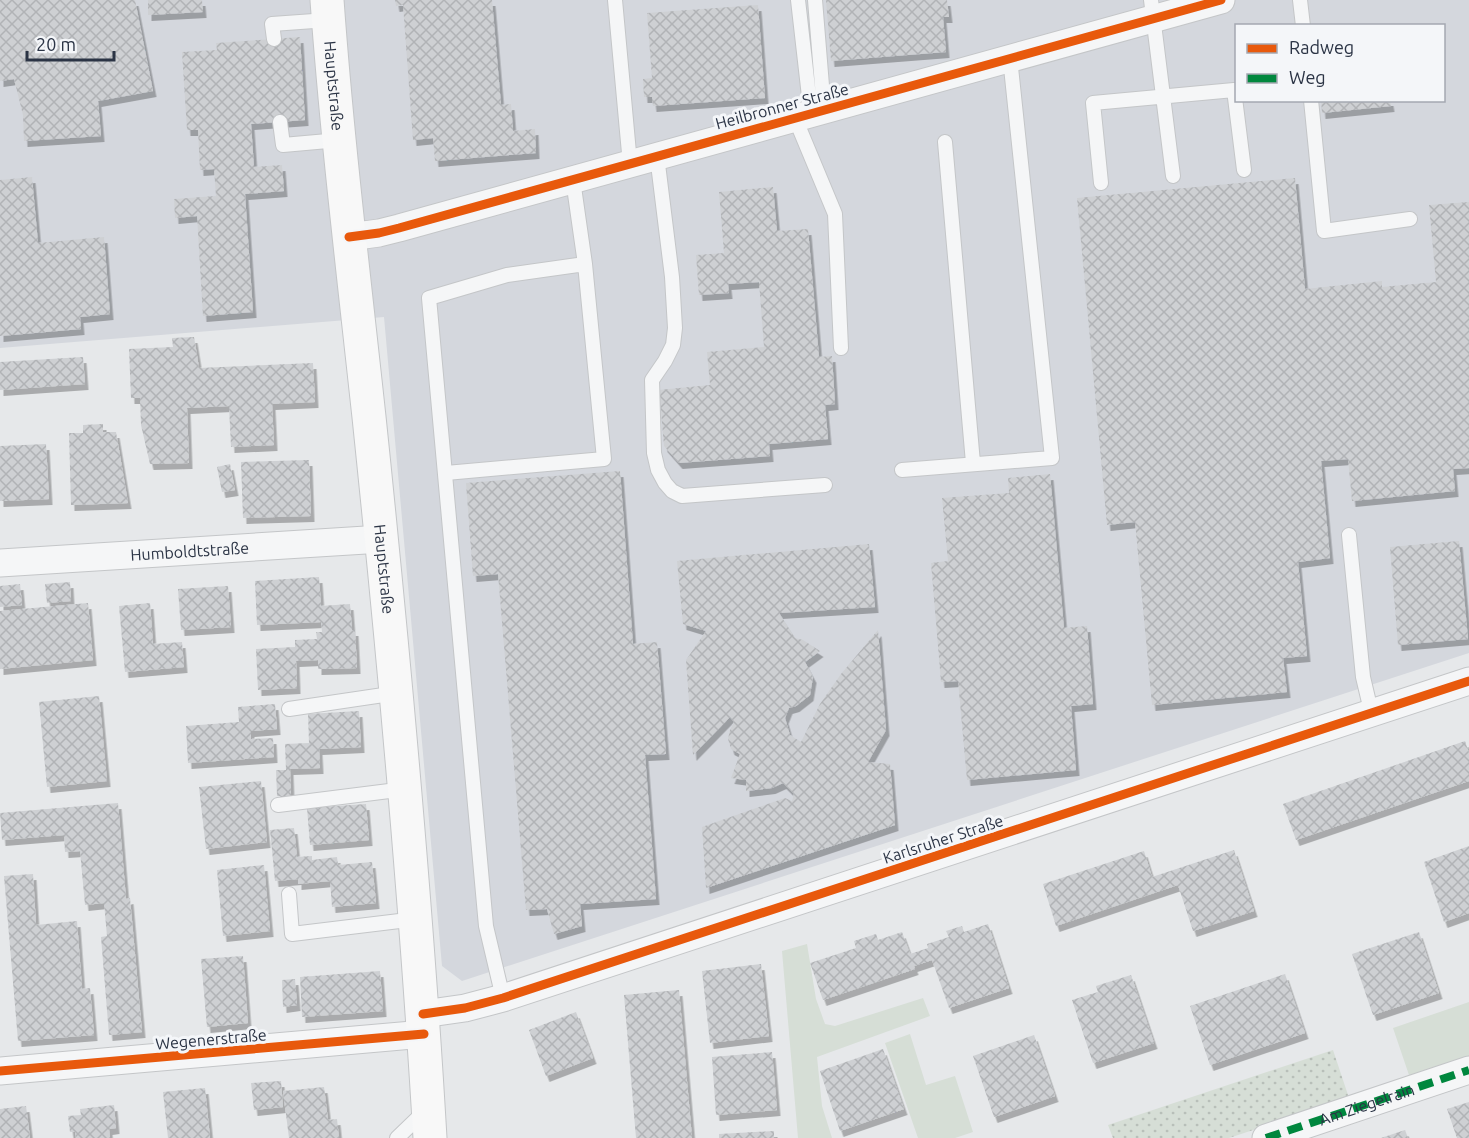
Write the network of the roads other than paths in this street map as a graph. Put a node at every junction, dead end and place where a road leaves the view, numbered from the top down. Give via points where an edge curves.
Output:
1 (615, 0) edge
2 (798, 0) edge
3 (815, 0) edge
4 (1221, 0) edge
5 (1300, 0) edge
6 (1152, 9) edge
7 (328, 10) edge
8 (1303, 24) edge
9 (274, 39) dead end
10 (1010, 58) junction
11 (1163, 97) junction
12 (1235, 98) edge
13 (1236, 102) edge
14 (1311, 102) edge
15 (810, 114) junction
16 (280, 122) dead end
17 (339, 140) junction
18 (945, 142) dead end
19 (657, 156) junction
20 (630, 164) junction
21 (1244, 170) dead end
22 (1173, 176) dead end
23 (573, 180) junction
24 (1101, 183) dead end
25 (1410, 219) dead end
26 (349, 237) junction
27 (585, 264) junction
28 (841, 348) dead end
29 (973, 463) junction
30 (902, 470) dead end
31 (446, 473) junction
32 (825, 485) dead end
33 (1349, 535) dead end
34 (382, 539) junction
35 (0, 563) edge
36 (1469, 681) edge
37 (397, 693) junction
38 (289, 709) dead end
39 (1372, 715) junction
40 (405, 789) junction
41 (278, 804) dead end
42 (289, 894) dead end
43 (416, 919) junction
44 (503, 998) junction
45 (424, 1024) junction
46 (1469, 1070) edge
47 (0, 1071) edge
48 (429, 1123) edge
49 (397, 1138) edge
50 (1266, 1138) edge

1 - 20 lane
2 - 15 lane
3 - 15 lane
4 - 6 street, Heilbronner Straße
5 - 8 lane
6 - 10 street, Heilbronner Straße
6 - 11 lane
7 - 9 lane via 272,24
7 - 17 main road, Hauptstraße
10 - 15 street, Heilbronner Straße
10 - 29 lane via 1052,458
11 - 12 lane via 1234,90
11 - 22 lane
11 - 24 lane via 1093,103
13 - 21 lane
14 - 25 lane via 1324,231
15 - 19 street, Heilbronner Straße
15 - 28 lane via 835,214
16 - 17 lane via 283,145
17 - 26 main road, Hauptstraße
18 - 29 lane
19 - 20 street, Heilbronner Straße
19 - 32 lane via 675,328 673,345 652,380 658,470 672,491 682,496
20 - 23 street, Heilbronner Straße
23 - 26 street, Heilbronner Straße via 379,233
23 - 27 lane
26 - 34 main road, Hauptstraße
27 - 31 lane via 507,275 429,298
27 - 31 lane via 604,459
29 - 30 lane
31 - 44 lane via 486,926
33 - 39 lane via 1363,677
34 - 35 street, Humboldtstraße
34 - 37 main road, Hauptstraße
36 - 39 street, Karlsruher Straße
37 - 38 lane
37 - 40 main road, Hauptstraße
39 - 44 street, Karlsruher Straße
40 - 41 lane
40 - 43 main road, Hauptstraße
42 - 43 lane via 292,934
43 - 45 main road, Hauptstraße
44 - 45 street, Karlsruher Straße
45 - 47 street, Wegenerstraße
45 - 48 main road, Hauptstraße
46 - 50 street, Am Ziegelrain
48 - 49 lane

